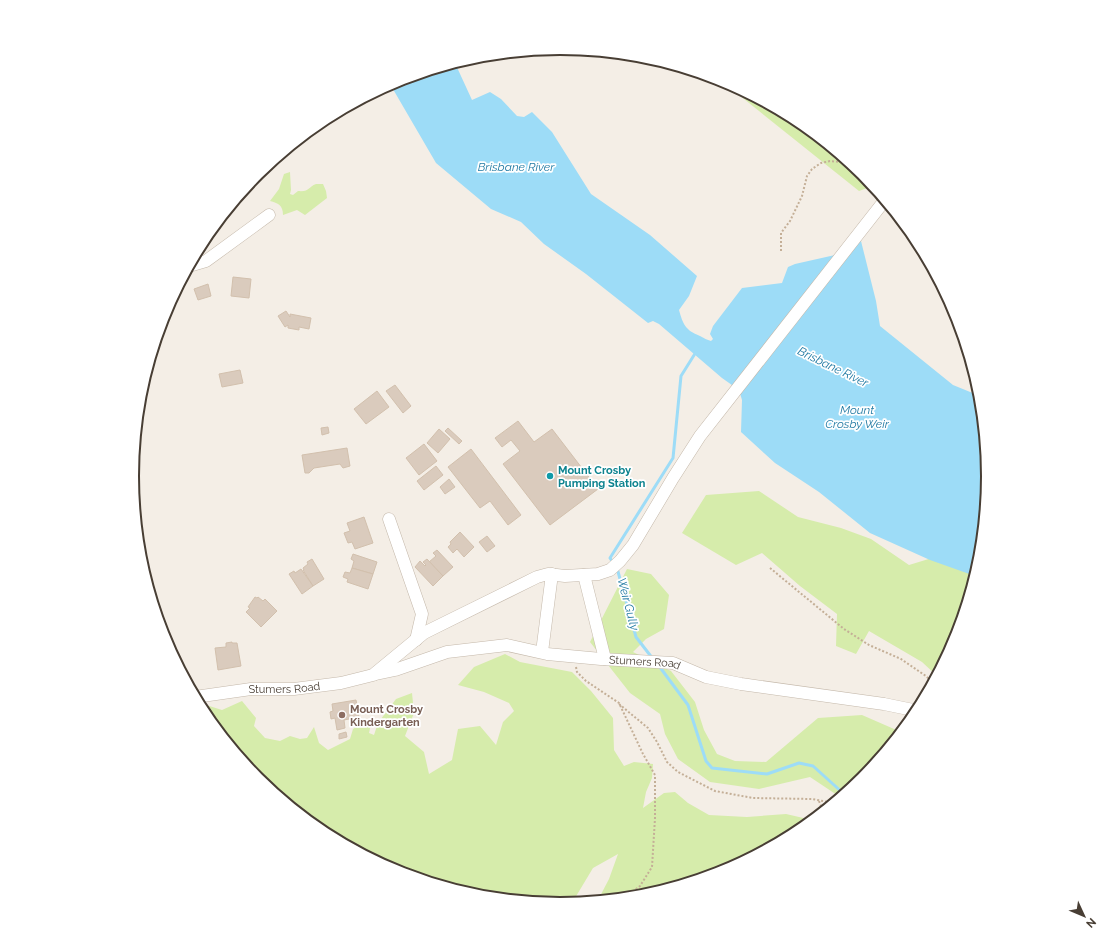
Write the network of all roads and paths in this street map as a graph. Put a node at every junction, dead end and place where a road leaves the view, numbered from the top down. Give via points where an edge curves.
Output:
1 (841, 162) edge
2 (882, 204) edge
3 (269, 215) dead end
4 (781, 251) dead end
5 (196, 264) edge
6 (389, 519) dead end
7 (770, 568) dead end
8 (552, 574) junction
9 (584, 575) junction
10 (416, 640) junction
11 (542, 652) junction
12 (574, 656) junction
13 (605, 659) junction
14 (373, 675) junction
15 (929, 679) edge
16 (201, 696) edge
17 (619, 703) junction
18 (910, 709) edge
19 (819, 801) junction
20 (826, 802) edge
21 (821, 806) edge
22 (635, 890) edge

1 - 4 path via 821,163 807,176 802,196 781,233
2 - 9 street, Stumers Road via 700,436 672,478 633,546 610,570
3 - 5 street via 206,260
6 - 10 street via 422,614
7 - 15 path via 844,630 869,645 901,659
8 - 9 street, Stumers Road
8 - 10 street, Stumers Road via 537,577 424,633
8 - 11 street
9 - 13 street
10 - 14 street, Stumers Road
11 - 12 street, Stumers Road
11 - 14 street, Stumers Road via 507,645 446,652
12 - 13 street, Stumers Road
12 - 17 path via 577,672
13 - 18 street, Stumers Road via 673,663 706,677
14 - 16 street, Stumers Road via 340,683 294,689 251,689
17 - 19 path via 648,728 667,762 695,782 715,791 753,798
17 - 22 path via 655,775 652,867
19 - 20 path
19 - 21 path

